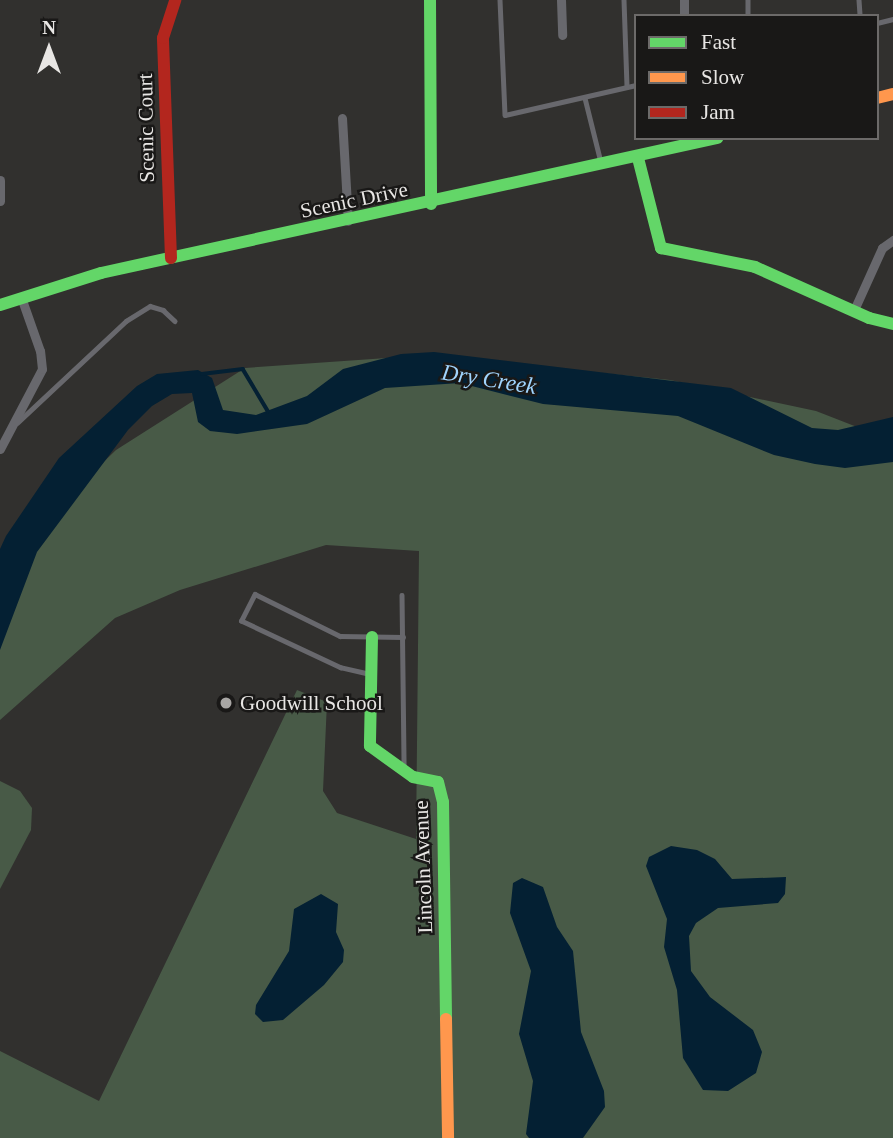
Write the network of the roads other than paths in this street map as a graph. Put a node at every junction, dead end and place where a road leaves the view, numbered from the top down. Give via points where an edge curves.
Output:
1 (176, 0) edge
2 (430, 0) edge
3 (500, 0) edge
4 (561, 0) edge
5 (624, 0) edge
6 (562, 35) dead end
7 (634, 85) edge
8 (626, 87) junction
9 (585, 98) junction
10 (342, 118) dead end
11 (702, 140) edge
12 (638, 158) junction
13 (602, 166) junction
14 (0, 180) edge
15 (0, 201) edge
16 (431, 204) junction
17 (348, 221) junction
18 (893, 240) edge
19 (172, 258) junction
20 (21, 297) junction
21 (0, 305) edge
22 (853, 310) junction
23 (175, 321) dead end
24 (893, 324) edge
25 (11, 428) junction
26 (0, 449) edge
27 (402, 595) dead end
28 (372, 637) junction
29 (403, 637) junction
30 (372, 675) junction
31 (404, 771) junction
32 (449, 1138) edge

1 - 19 street, Scenic Court via 168,12 163,38
2 - 16 street
3 - 9 lane via 502,113
4 - 6 street
5 - 8 lane
7 - 8 lane
8 - 9 lane
9 - 13 lane
10 - 17 street
11 - 12 street, Scenic Drive
12 - 13 street, Scenic Drive
12 - 22 street via 662,248 755,267
13 - 16 street, Scenic Drive
14 - 15 street
16 - 17 street, Scenic Drive
17 - 19 street, Scenic Drive
18 - 22 street via 882,248
19 - 20 street, Scenic Drive
20 - 21 street, Scenic Drive
20 - 25 street via 42,369
22 - 24 street
23 - 25 lane via 150,306 125,321
25 - 26 street
27 - 29 lane
28 - 29 lane
28 - 30 street, Lincoln Avenue
28 - 30 lane via 340,636 255,594 242,621 341,668
29 - 31 lane
30 - 31 street, Lincoln Avenue via 370,746
31 - 32 street, Lincoln Avenue via 438,782 443,802

